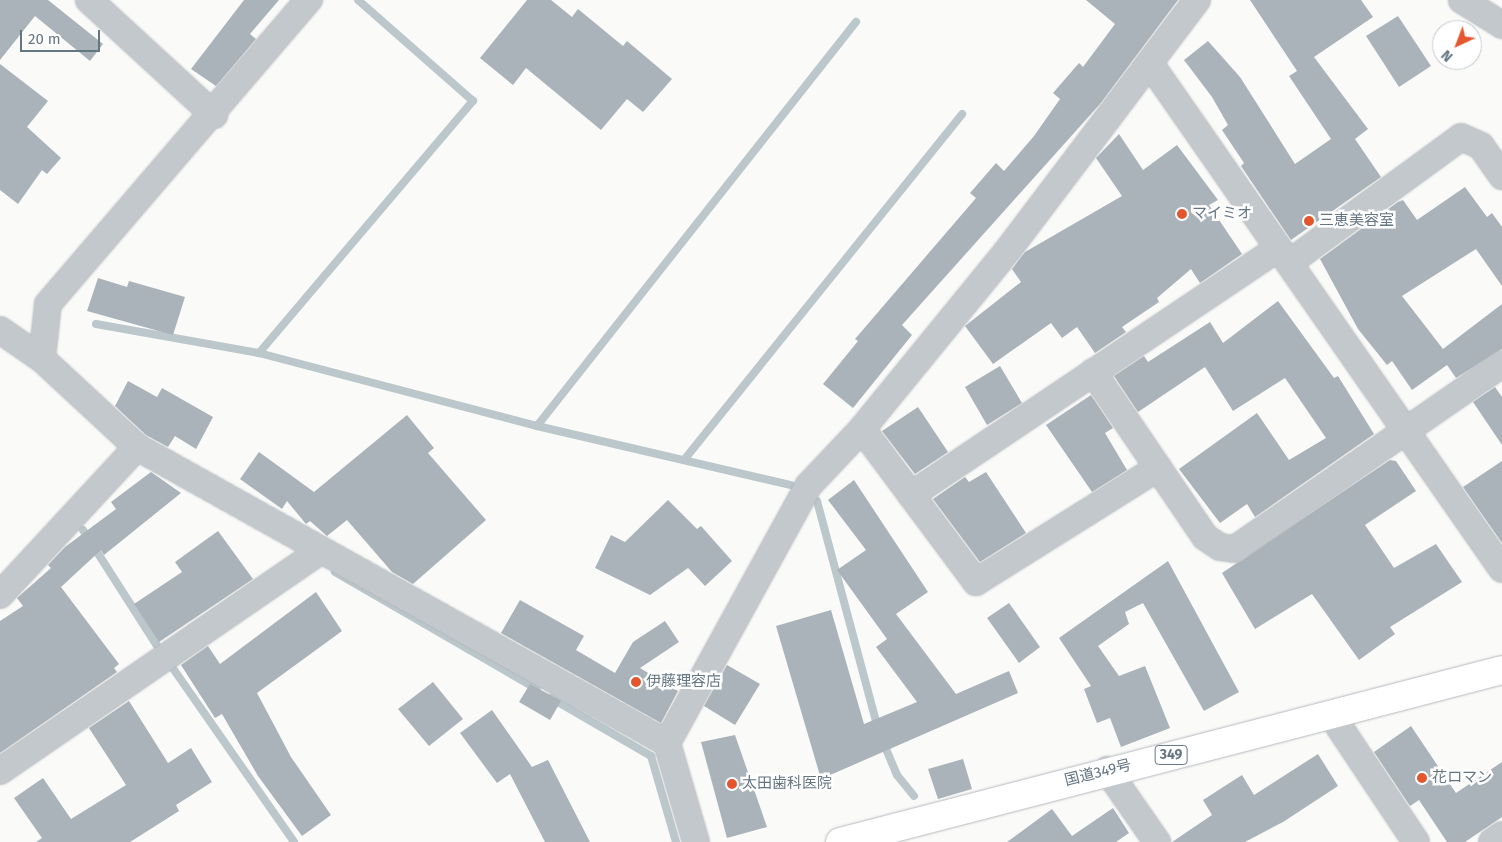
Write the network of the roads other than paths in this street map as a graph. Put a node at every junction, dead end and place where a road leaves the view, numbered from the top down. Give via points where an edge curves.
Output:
1 (89, 0) edge
2 (309, 0) edge
3 (1197, 0) edge
4 (1462, 0) edge
5 (1502, 25) edge
6 (1151, 66) junction
7 (214, 116) junction
8 (1502, 176) edge
9 (1284, 256) junction
10 (0, 330) edge
11 (42, 359) junction
12 (1502, 364) edge
13 (1093, 372) junction
14 (862, 429) junction
15 (1406, 431) junction
16 (137, 447) junction
17 (1158, 468) junction
18 (912, 494) junction
19 (320, 551) junction
20 (1502, 569) edge
21 (0, 595) edge
22 (1502, 670) edge
23 (1332, 716) junction
24 (667, 743) junction
25 (1107, 770) junction
26 (0, 771) edge
27 (1502, 835) edge
28 (696, 842) edge
29 (840, 842) edge
30 (1157, 842) edge
31 (1416, 842) edge
32 (1492, 842) edge

1 - 7 street
2 - 7 street
3 - 6 street
4 - 5 street
6 - 9 street
6 - 14 street
7 - 11 street via 48,304
8 - 9 street via 1481,146 1461,137
9 - 13 street
9 - 15 street
10 - 11 street
11 - 16 street
12 - 15 street
13 - 17 street
13 - 18 street
14 - 18 street
14 - 24 street via 809,485
15 - 17 street via 1236,549 1220,547 1205,537
15 - 20 street
16 - 19 street
16 - 21 street
17 - 18 street via 976,582
19 - 24 street
19 - 26 street
22 - 23 highway, 国道349号 / 349
23 - 25 highway, 国道349号 / 349
23 - 31 street
24 - 28 street
25 - 29 highway, 国道349号 / 349
25 - 30 street
27 - 32 street

